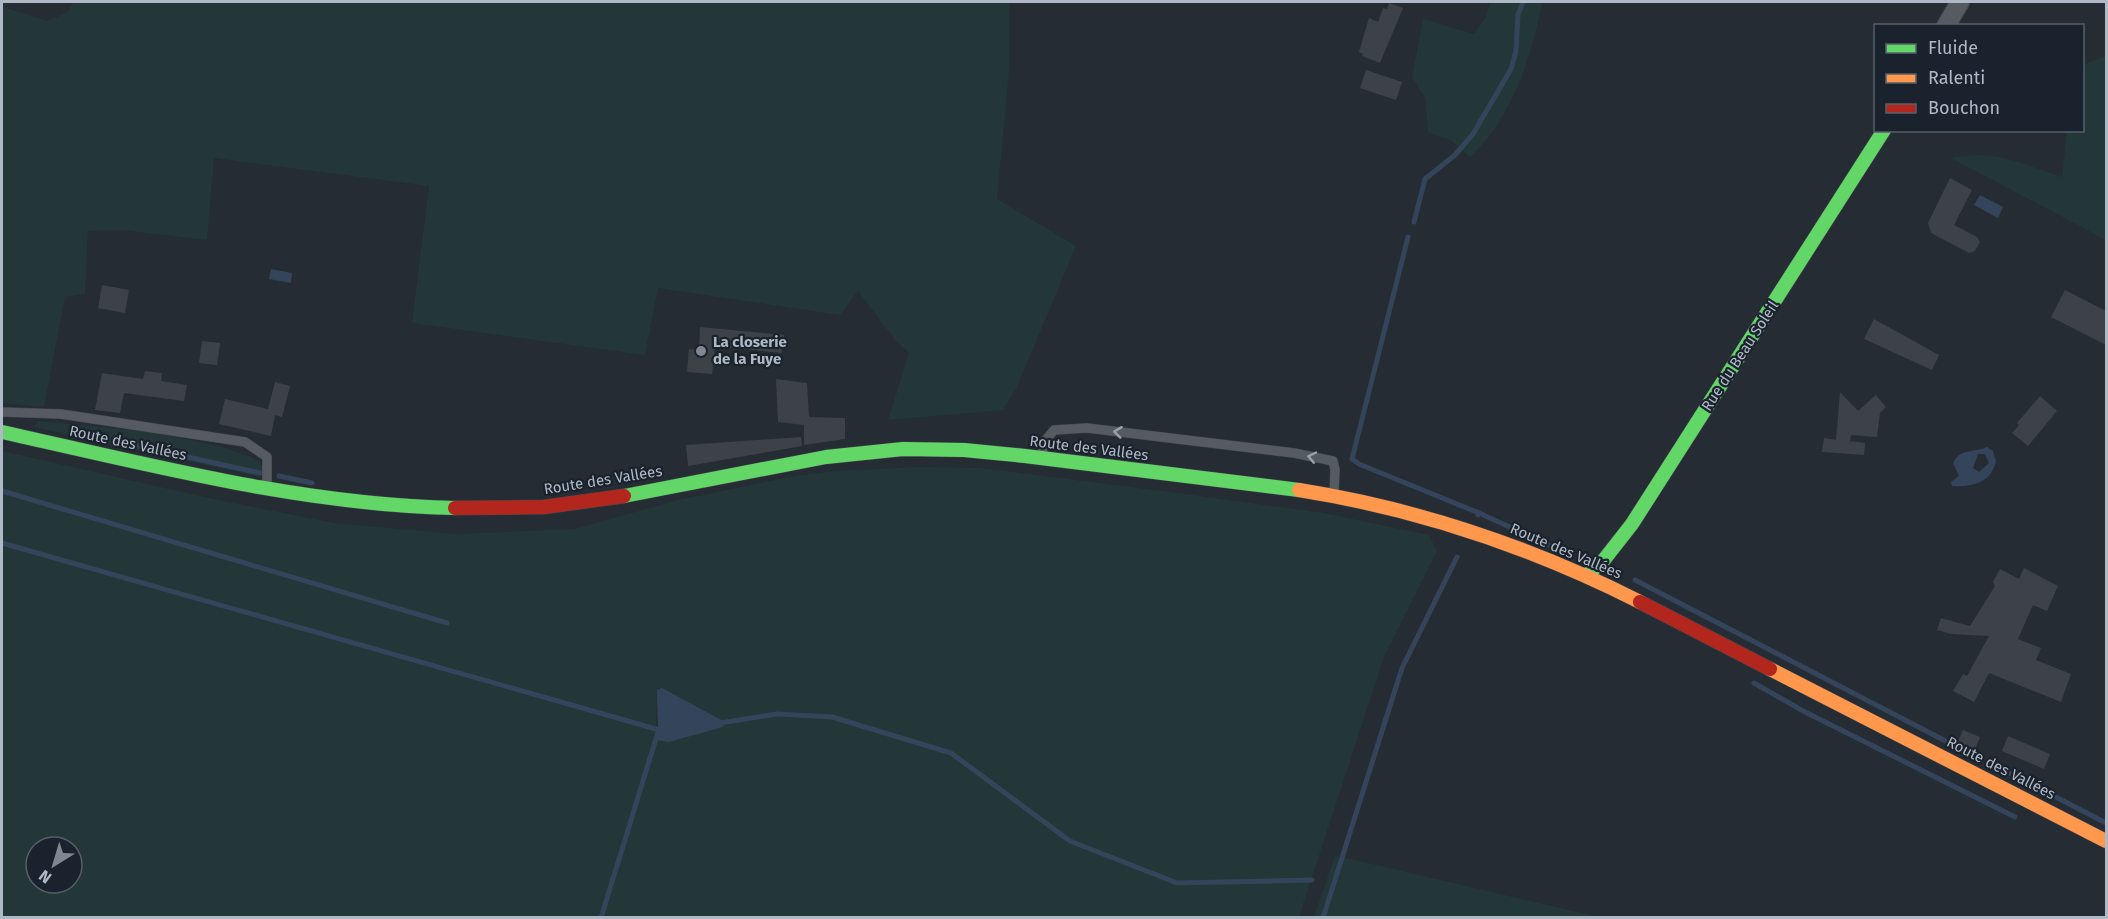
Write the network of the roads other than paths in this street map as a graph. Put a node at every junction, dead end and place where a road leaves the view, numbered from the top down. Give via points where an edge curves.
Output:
1 (1960, 2) edge
2 (1947, 24) edge
3 (1883, 132) edge
4 (2, 412) edge
5 (2, 432) edge
6 (1041, 458) junction
7 (267, 489) junction
8 (1334, 498) junction
9 (1587, 575) junction
10 (2106, 841) edge

1 - 2 street
3 - 9 main road, Rue du Beau Soleil via 1632,524
4 - 7 lane via 61,414 245,442 267,457
5 - 7 main road, Route des Vallées
6 - 7 main road, Route des Vallées via 933,449 876,451 786,463 575,503 502,509 405,508
6 - 8 main road, Route des Vallées
8 -> 6 lane via 1333,461 1294,453 1088,428 1054,430 1045,441
8 - 9 main road, Route des Vallées via 1461,526
9 - 10 main road, Route des Vallées

